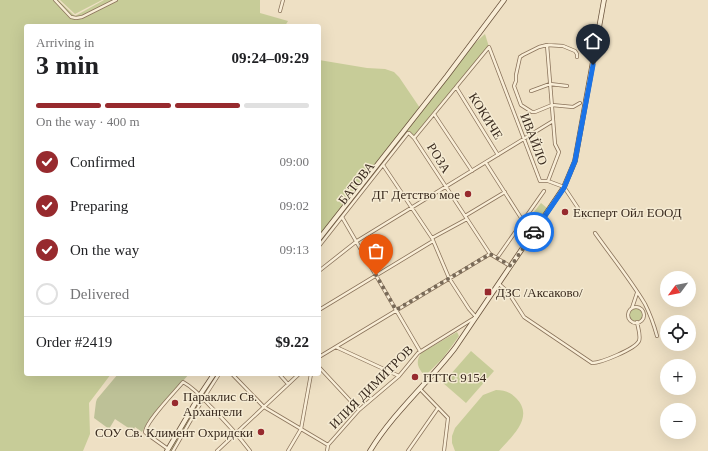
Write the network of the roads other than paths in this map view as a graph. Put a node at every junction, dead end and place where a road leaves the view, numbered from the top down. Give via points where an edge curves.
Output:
1 (55, 0) edge
2 (116, 0) edge
3 (283, 0) edge
4 (504, 0) edge
5 (604, 0) edge
6 (280, 11) dead end
7 (547, 45) junction
8 (576, 57) dead end
9 (550, 84) junction
10 (567, 86) dead end
11 (456, 87) junction
12 (531, 91) dead end
13 (580, 103) dead end
14 (552, 105) junction
15 (434, 114) junction
16 (553, 121) junction
17 (409, 133) joint
18 (414, 138) junction
19 (524, 139) junction
20 (498, 155) junction
21 (486, 163) junction
22 (383, 165) junction
23 (472, 171) junction
24 (548, 181) junction
25 (446, 187) junction
26 (564, 188) junction
27 (544, 191) dead end
28 (505, 192) junction
29 (412, 208) junction
30 (342, 217) junction
31 (466, 217) junction
32 (584, 217) dead end
33 (523, 221) junction
34 (595, 233) dead end
35 (321, 236) edge
36 (433, 239) junction
37 (357, 241) junction
38 (321, 243) edge
39 (490, 254) junction
40 (497, 258) junction
41 (511, 266) junction
42 (321, 270) edge
43 (376, 275) junction
44 (449, 278) junction
45 (499, 284) junction
46 (637, 292) junction
47 (645, 305) junction
48 (634, 307) junction
49 (321, 309) edge
50 (396, 310) junction
51 (650, 315) junction
52 (476, 317) junction
53 (642, 320) junction
54 (637, 322) junction
55 (657, 336) dead end
56 (336, 347) junction
57 (420, 351) junction
58 (321, 356) edge
59 (321, 368) edge
60 (213, 376) edge
61 (218, 376) edge
62 (234, 376) edge
63 (281, 376) edge
64 (297, 376) edge
65 (311, 376) edge
66 (399, 376) junction
67 (288, 384) junction
68 (420, 389) junction
69 (202, 397) junction
70 (264, 407) junction
71 (438, 408) junction
72 (359, 410) junction
73 (301, 429) junction
74 (236, 433) junction
75 (328, 445) junction
76 (169, 450) edge
77 (217, 451) edge
78 (250, 451) edge
79 (288, 451) edge
80 (327, 451) edge
81 (371, 451) edge
82 (408, 451) edge
83 (444, 451) edge

1 - 2 street via 71,17 76,18
3 - 6 street
4 - 35 main road
5 - 26 main road via 575,161
7 - 8 street via 563,46 575,51
7 - 9 street
7 - 14 street via 522,56 514,86 522,106 534,112
9 - 10 street
9 - 12 street
9 - 14 street
11 - 15 street
11 - 19 street, ИВАЙЛО via 489,47
11 - 20 street, КОКИЧЕ
13 - 14 street via 573,106
14 - 16 street
15 - 18 street
15 - 23 street
16 - 19 street
16 - 24 street via 555,144 559,152
17 - 18 street, РОЗА
17 - 22 street, БАТОВА
18 - 25 street, РОЗА
19 - 20 street
19 - 24 street, ИВАЙЛО via 540,180
20 - 21 street
21 - 23 street
21 - 28 street
22 - 29 street
22 - 30 street, БАТОВА
23 - 25 street
24 - 26 street, ИВАЙЛО
25 - 29 street
25 - 31 street, РОЗА
26 - 32 street
26 - 41 main road
27 - 33 street
28 - 31 street
28 - 33 street
29 - 36 street
29 - 37 street
30 - 37 street
30 - 38 street, БАТОВА
31 - 36 street
31 - 39 street, РОЗА
33 - 40 street
34 - 46 street
36 - 43 street
36 - 44 street
37 - 42 street
37 - 43 street
39 - 40 street, РОЗА
39 - 44 street
40 - 41 street, РОЗА
41 - 45 main road
43 - 49 street
43 - 50 street
44 - 50 street
44 - 52 street
45 - 52 main road
45 - 54 street via 508,292 524,317 592,363 618,355 635,345 639,338
46 - 47 street
46 - 48 street
47 - 48 street
47 - 51 street
48 - 53 street via 642,310
48 - 54 street via 629,312 629,317
50 - 56 street
50 - 57 street
51 - 53 street
51 - 55 street
52 - 57 street, ИЛИЯ ДИМИТРОВ
52 - 68 main road via 445,361
53 - 54 street
56 - 58 street
56 - 66 street
57 - 66 street, ИЛИЯ ДИМИТРОВ
59 - 72 street
60 - 69 main road
61 - 69 street
62 - 70 street
63 - 67 street
64 - 67 street
65 - 73 street
66 - 72 street, ИЛИЯ ДИМИТРОВ
67 - 70 street
68 - 71 street
68 - 81 main road via 390,423
69 - 74 street
69 - 76 main road
69 - 76 street via 183,382 146,427 147,434
70 - 73 street
70 - 74 street
71 - 82 street
71 - 83 street via 448,420
72 - 75 street, ИЛИЯ ДИМИТРОВ
73 - 75 street
73 - 79 street
74 - 77 street
74 - 78 street
75 - 80 street, ИЛИЯ ДИМИТРОВ

